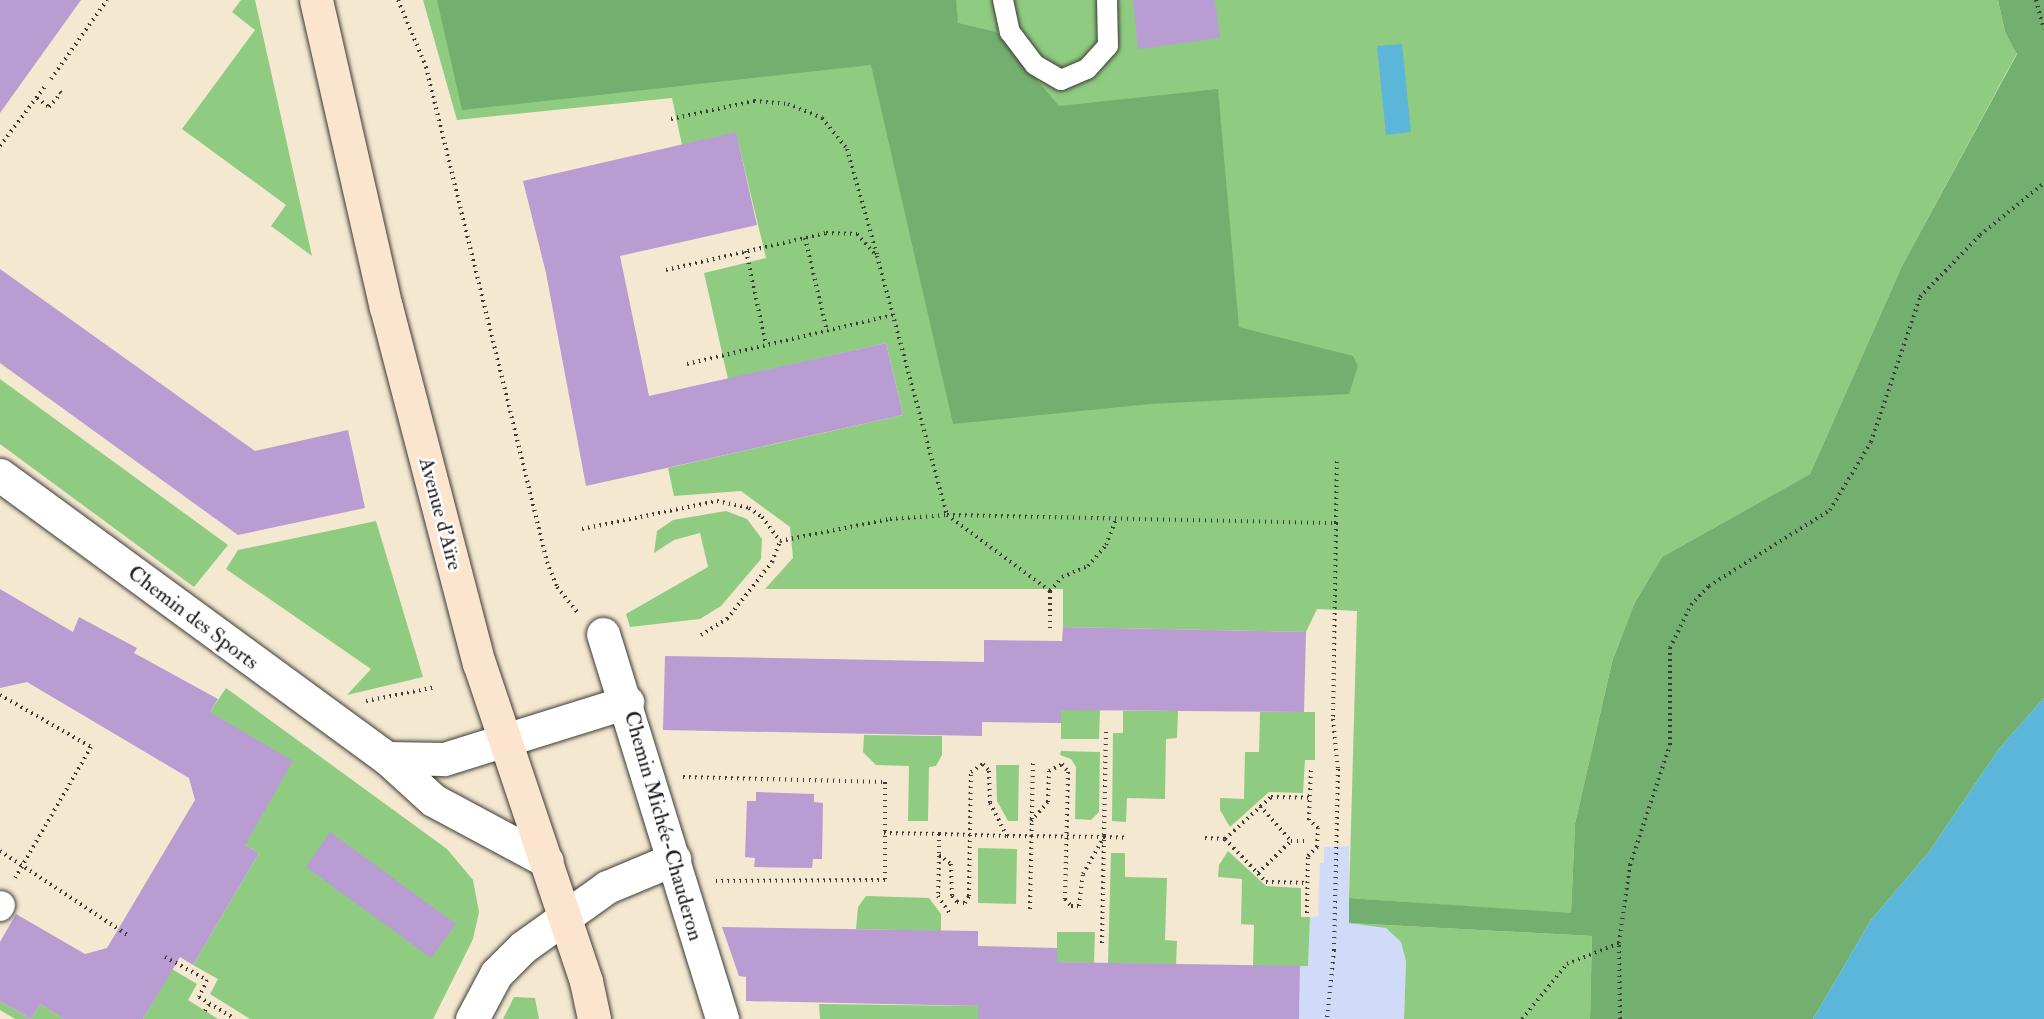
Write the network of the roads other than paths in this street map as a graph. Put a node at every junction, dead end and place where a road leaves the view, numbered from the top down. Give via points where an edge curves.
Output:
1 (316, 0) edge
2 (1003, 0) edge
3 (1107, 0) edge
4 (0, 475) edge
5 (603, 634) road end
6 (627, 702) junction
7 (505, 742) junction
8 (387, 758) junction
9 (547, 861) junction
10 (678, 873) junction
11 (566, 919) junction
12 (472, 1019) edge
13 (594, 1019) edge
14 (722, 1019) edge

1 - 7 main road, Avenue d'Aïre via 389,318 479,663
2 - 3 lane via 1010,32 1035,65 1061,80 1087,69 1108,46
4 - 8 street, Chemin des Sports
5 - 6 street, Chemin Michée-Chauderon
6 - 7 street
6 - 10 street, Chemin Michée-Chauderon
7 - 8 street via 444,759
7 - 9 main road, Avenue d'Aïre
8 - 9 street, Chemin des Sports via 433,800
9 - 11 main road, Avenue d'Aïre
10 - 11 street via 607,887
10 - 14 street, Chemin Michée-Chauderon
11 - 12 street via 505,964
11 - 13 main road, Avenue d'Aïre

